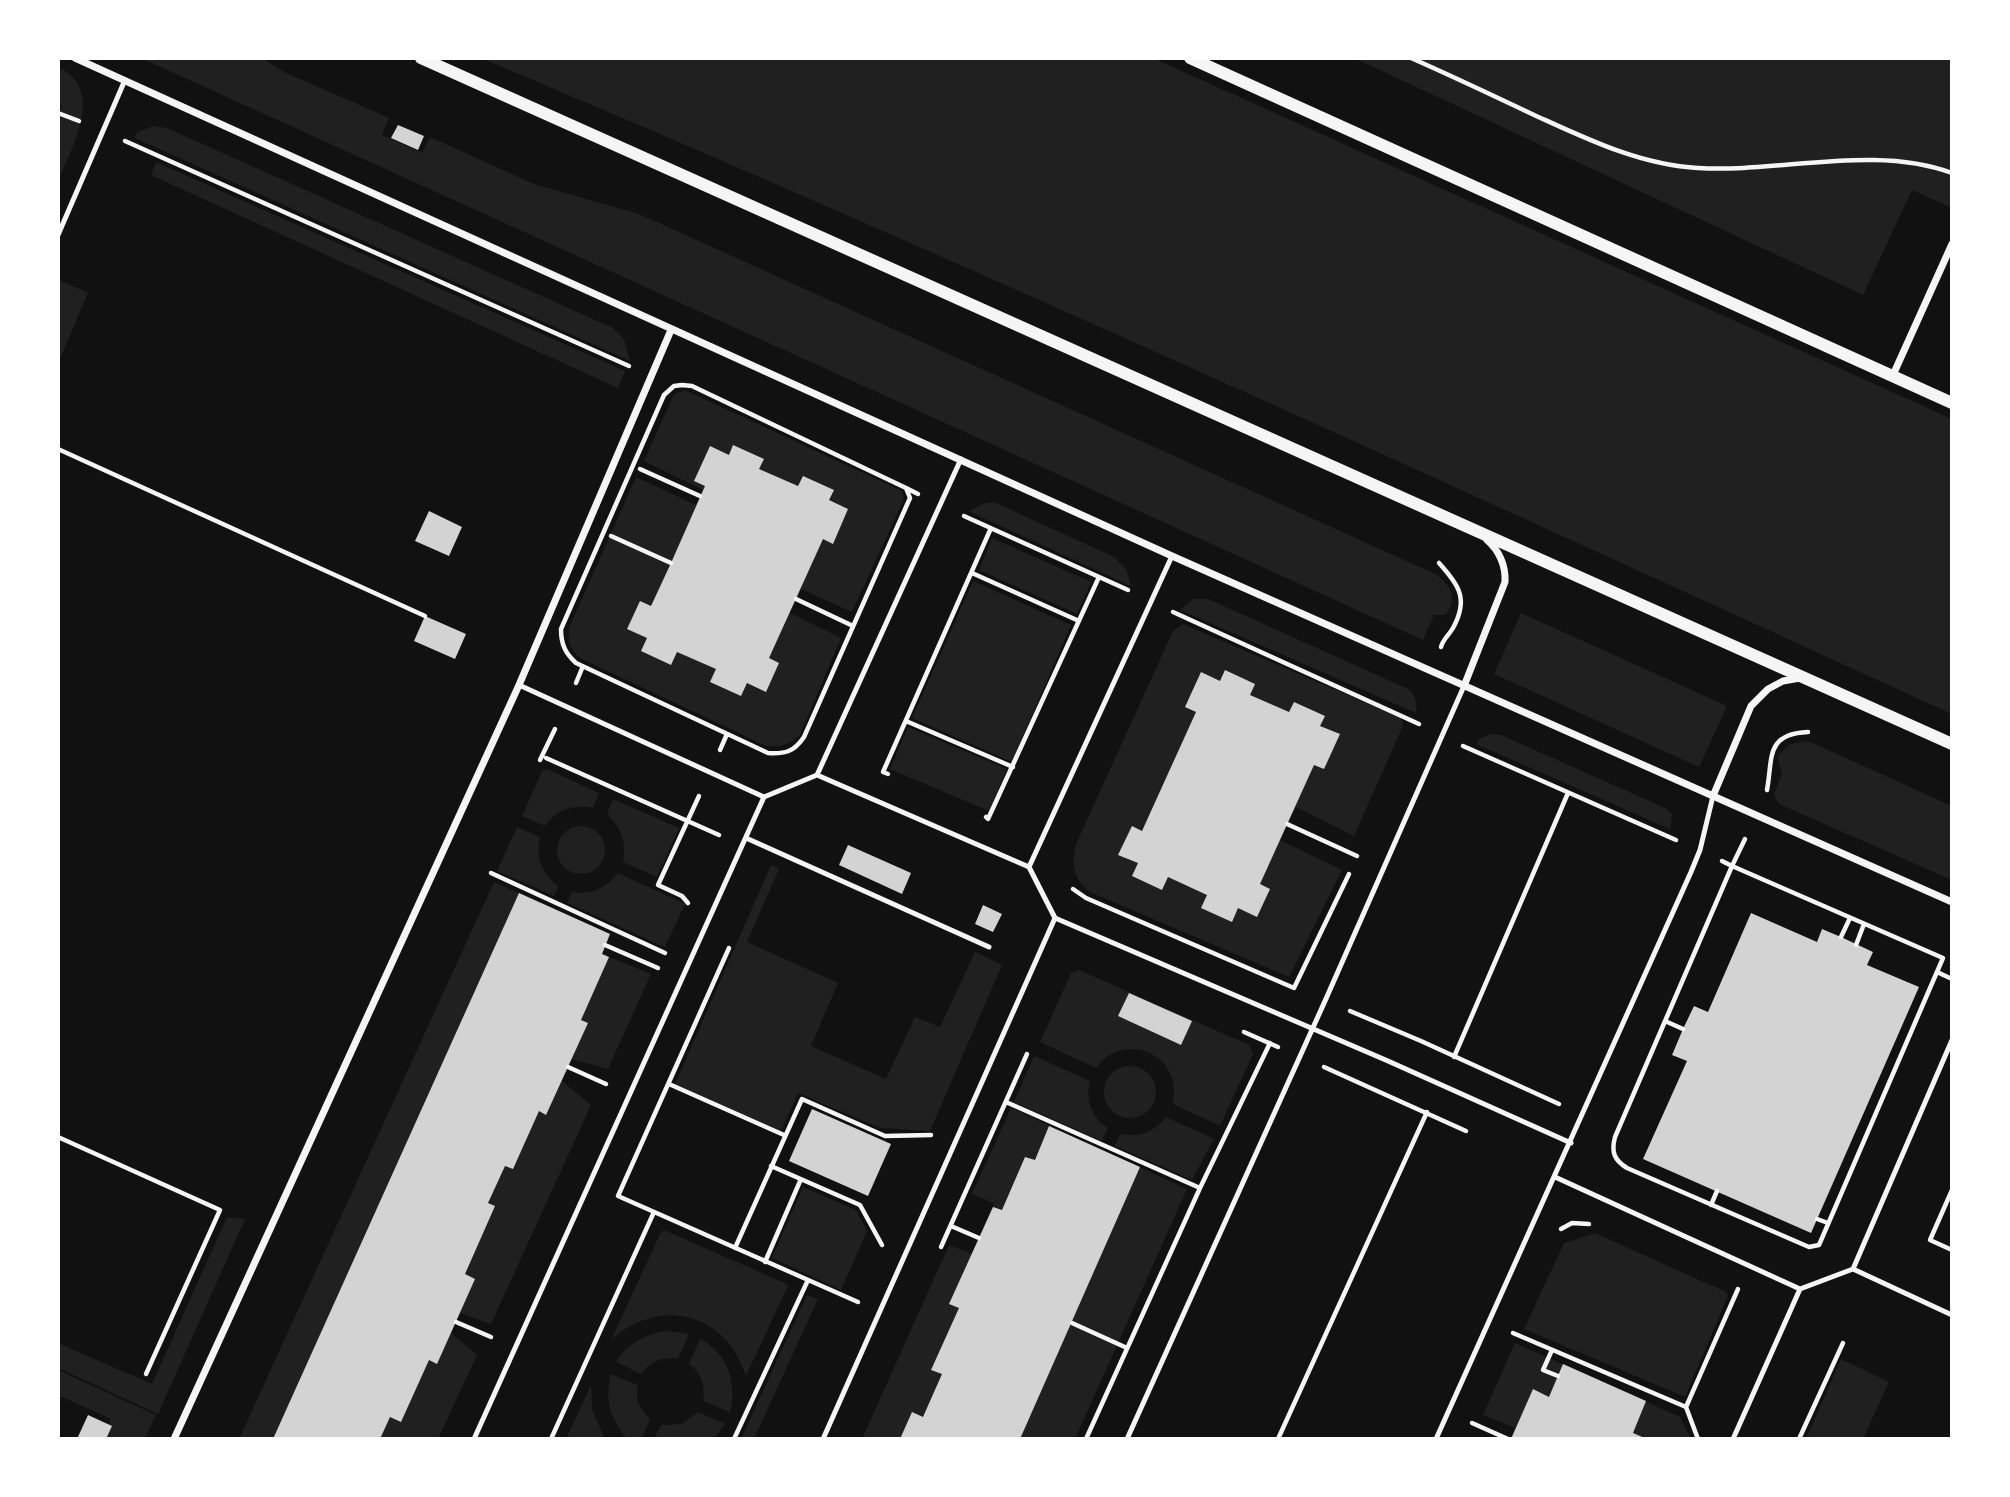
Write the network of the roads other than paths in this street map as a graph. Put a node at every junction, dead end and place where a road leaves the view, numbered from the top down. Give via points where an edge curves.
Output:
1 (75, 58) edge
2 (422, 58) edge
3 (1190, 58) edge
4 (125, 80) junction
5 (58, 235) edge
6 (1952, 244) edge
7 (671, 330) junction
8 (1893, 375) junction
9 (1952, 403) edge
10 (961, 459) junction
11 (1476, 530) junction
12 (1172, 556) junction
13 (1819, 683) junction
14 (519, 685) junction
15 (1464, 686) junction
16 (1952, 744) edge
17 (817, 775) junction
18 (1713, 796) junction
19 (764, 797) junction
20 (746, 838) junction
21 (1029, 867) junction
22 (1952, 902) edge
23 (1055, 918) junction
24 (989, 947) dead end
25 (1313, 1028) junction
26 (1952, 1040) edge
27 (1571, 1143) junction
28 (1555, 1177) junction
29 (1853, 1269) junction
30 (1800, 1289) junction
31 (1952, 1315) edge
32 (174, 1439) edge
33 (474, 1439) edge
34 (823, 1439) edge
35 (1127, 1439) edge
36 (1437, 1439) edge
37 (1733, 1439) edge

1 - 4 street
2 - 11 street
3 - 8 street
4 - 5 lane
4 - 7 street
6 - 8 street
7 - 10 street
7 - 14 street
8 - 9 street
10 - 12 street
10 - 17 lane
11 - 13 street
11 - 15 street via 1499,554 1506,573
12 - 15 street
12 - 21 lane
13 - 16 street
13 - 18 street via 1800,677 1783,681 1757,698
14 - 19 lane
14 - 32 street
15 - 18 street
15 - 25 lane
17 - 19 lane
17 - 21 lane
18 - 22 street
18 - 27 lane via 1700,850
19 - 20 lane
20 - 24 lane
20 - 33 lane
21 - 23 lane
23 - 25 lane
23 - 34 lane
25 - 27 lane
25 - 35 lane
26 - 29 lane
27 - 28 lane
28 - 30 lane
28 - 36 lane
29 - 30 lane
29 - 31 lane
30 - 37 lane

